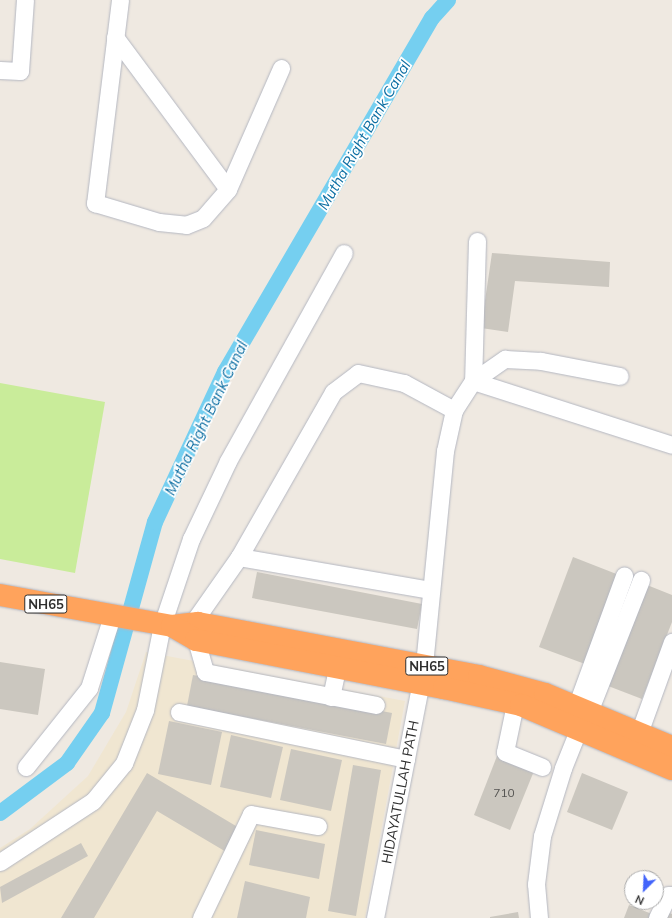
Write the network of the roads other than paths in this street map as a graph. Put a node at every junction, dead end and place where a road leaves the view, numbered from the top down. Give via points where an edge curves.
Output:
1 (25, 0) edge
2 (120, 0) edge
3 (115, 37) junction
4 (281, 68) dead end
5 (0, 70) edge
6 (228, 189) junction
7 (477, 241) dead end
8 (344, 253) dead end
9 (620, 376) dead end
10 (473, 381) junction
11 (454, 410) junction
12 (672, 444) edge
13 (239, 557) junction
14 (624, 576) dead end
15 (641, 580) dead end
16 (432, 590) junction
17 (0, 595) edge
18 (102, 614) junction
19 (180, 629) junction
20 (672, 642) edge
21 (337, 668) junction
22 (422, 674) junction
23 (331, 697) junction
24 (521, 699) junction
25 (376, 705) dead end
26 (179, 712) dead end
27 (582, 716) junction
28 (639, 733) junction
29 (672, 746) edge
30 (406, 759) junction
31 (26, 767) dead end
32 (542, 767) dead end
33 (672, 769) edge
34 (318, 826) dead end
35 (0, 862) edge
36 (672, 895) edge
37 (201, 918) edge
38 (375, 918) edge
39 (539, 918) edge
40 (657, 918) edge

1 - 5 street via 20,71
2 - 3 street
3 - 6 street
3 - 6 street via 95,203 159,222 186,225 203,218
4 - 6 street
7 - 10 street
8 - 19 street via 228,461 191,539
9 - 10 street via 541,361 505,359
10 - 11 street
10 - 12 street
11 - 13 street via 404,383 358,373 333,392
11 - 16 street, HIDAYATULLAH PATH via 445,451
13 - 16 street
13 - 19 street
14 - 27 street
15 - 27 street
16 - 22 street, HIDAYATULLAH PATH
17 - 18 highway, NH65
18 - 19 highway, NH65
18 - 31 street via 89,688
19 - 21 highway, NH65
19 - 22 highway, NH65 via 198,623
19 - 23 street via 205,672
19 - 35 street via 124,763 93,801
20 - 28 street
21 - 22 highway, NH65
21 - 23 street
22 - 24 highway, NH65
22 - 30 street, HIDAYATULLAH PATH
23 - 25 street
24 - 27 highway, NH65
24 - 32 street via 504,752
26 - 30 street
27 - 28 highway, NH65
27 - 33 highway, NH65
27 - 39 street via 542,836 536,884
28 - 29 highway, NH65
30 - 38 street, HIDAYATULLAH PATH
34 - 37 street via 251,814
36 - 40 street via 668,895

